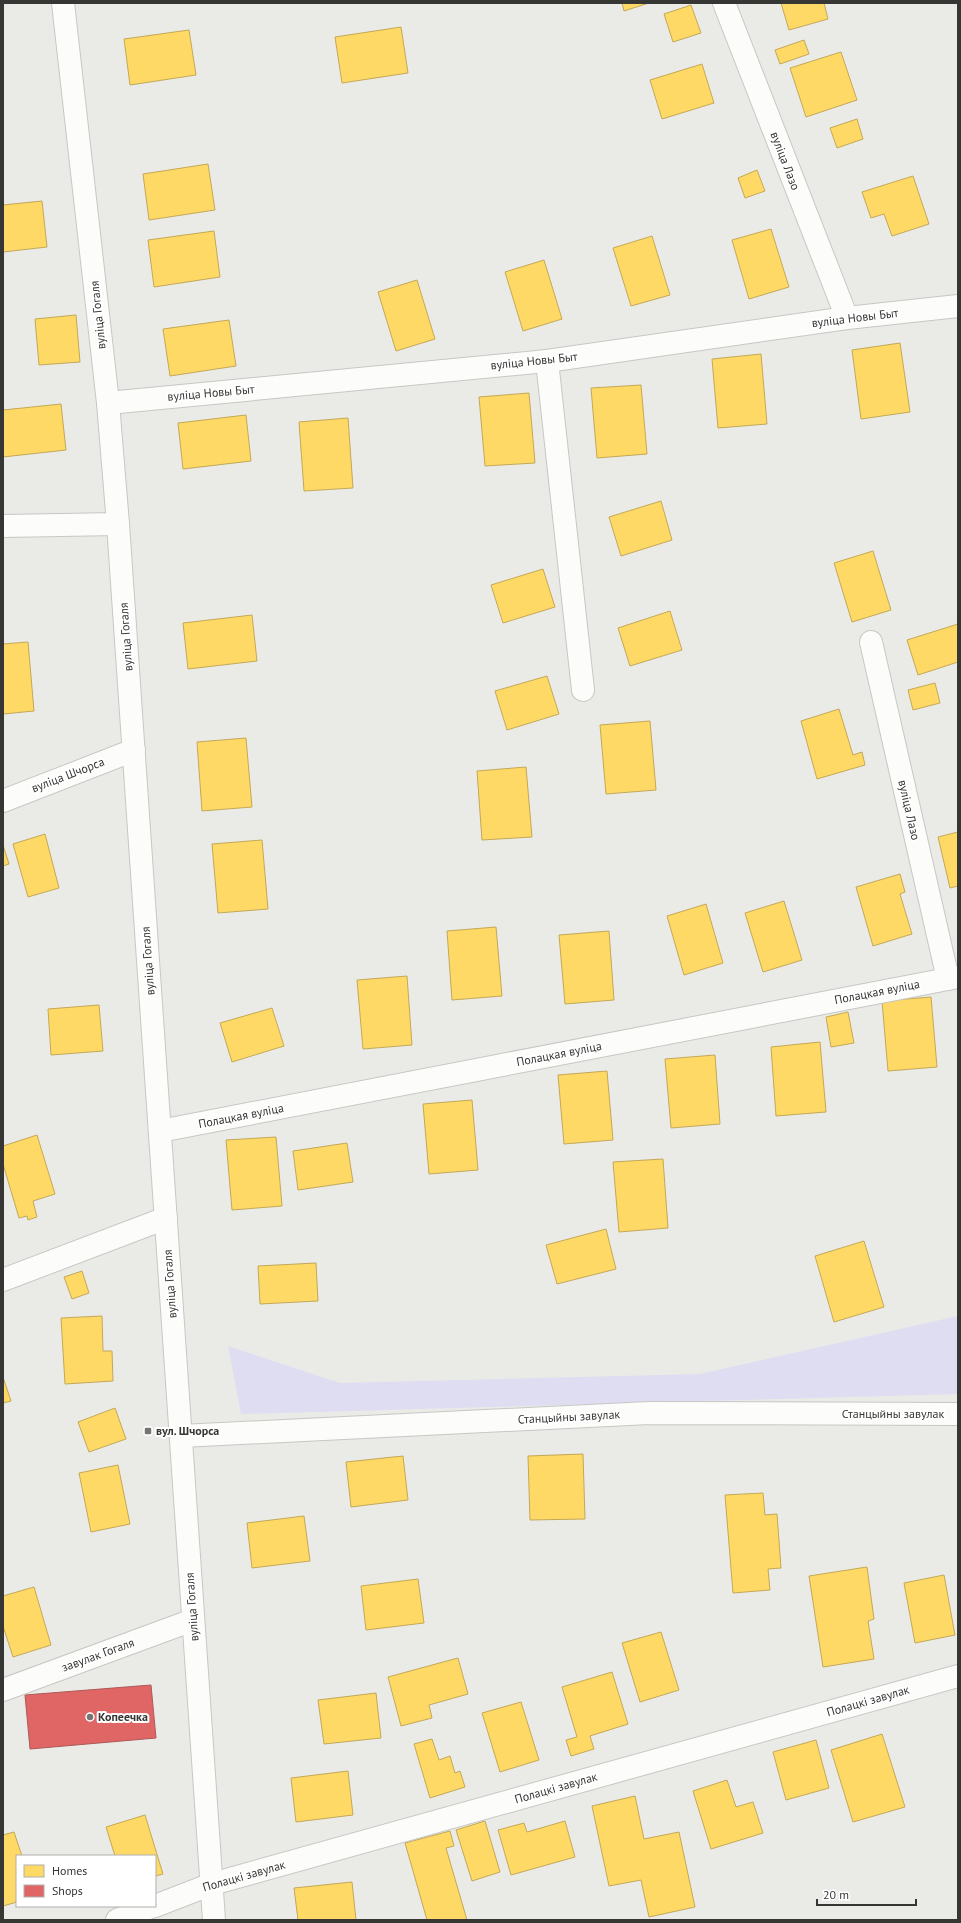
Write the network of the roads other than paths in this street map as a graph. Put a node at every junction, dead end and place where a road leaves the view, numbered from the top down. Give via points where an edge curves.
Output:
1 (63, 3) edge
2 (724, 3) edge
3 (958, 306) edge
4 (847, 318) junction
5 (547, 361) junction
6 (108, 403) junction
7 (118, 524) junction
8 (3, 526) edge
9 (871, 642) dead end
10 (583, 690) dead end
11 (134, 750) junction
12 (3, 801) edge
13 (953, 978) edge
14 (160, 1131) junction
15 (166, 1218) junction
16 (3, 1280) edge
17 (958, 1414) edge
18 (181, 1436) junction
19 (193, 1620) junction
20 (958, 1676) edge
21 (3, 1690) edge
22 (212, 1884) junction
23 (156, 1905) edge
24 (151, 1907) edge
25 (117, 1920) edge
26 (214, 1920) edge

1 - 6 street, вуліца Гогаля
2 - 4 street, вуліца Лазо
3 - 4 street, вуліца Новы Быт
4 - 5 street, вуліца Новы Быт
5 - 6 street, вуліца Новы Быт
5 - 10 street
6 - 7 street, вуліца Гогаля
7 - 8 street
7 - 11 street, вуліца Гогаля
9 - 13 street, вуліца Лазо
11 - 12 street, вуліца Шчорса
11 - 14 street, вуліца Гогаля
13 - 14 street, Полацкая вуліца
14 - 15 street, вуліца Гогаля
15 - 16 street
15 - 18 street, вуліца Гогаля
17 - 18 street, Станцыйны завулак via 649,1413
18 - 19 street, вуліца Гогаля
19 - 21 street, завулак Гогаля
19 - 22 street, вуліца Гогаля
20 - 22 street, Полацкі завулак
22 - 23 street, Полацкі завулак
22 - 26 street, вуліца Гогаля
24 - 25 street, Полацкі завулак

